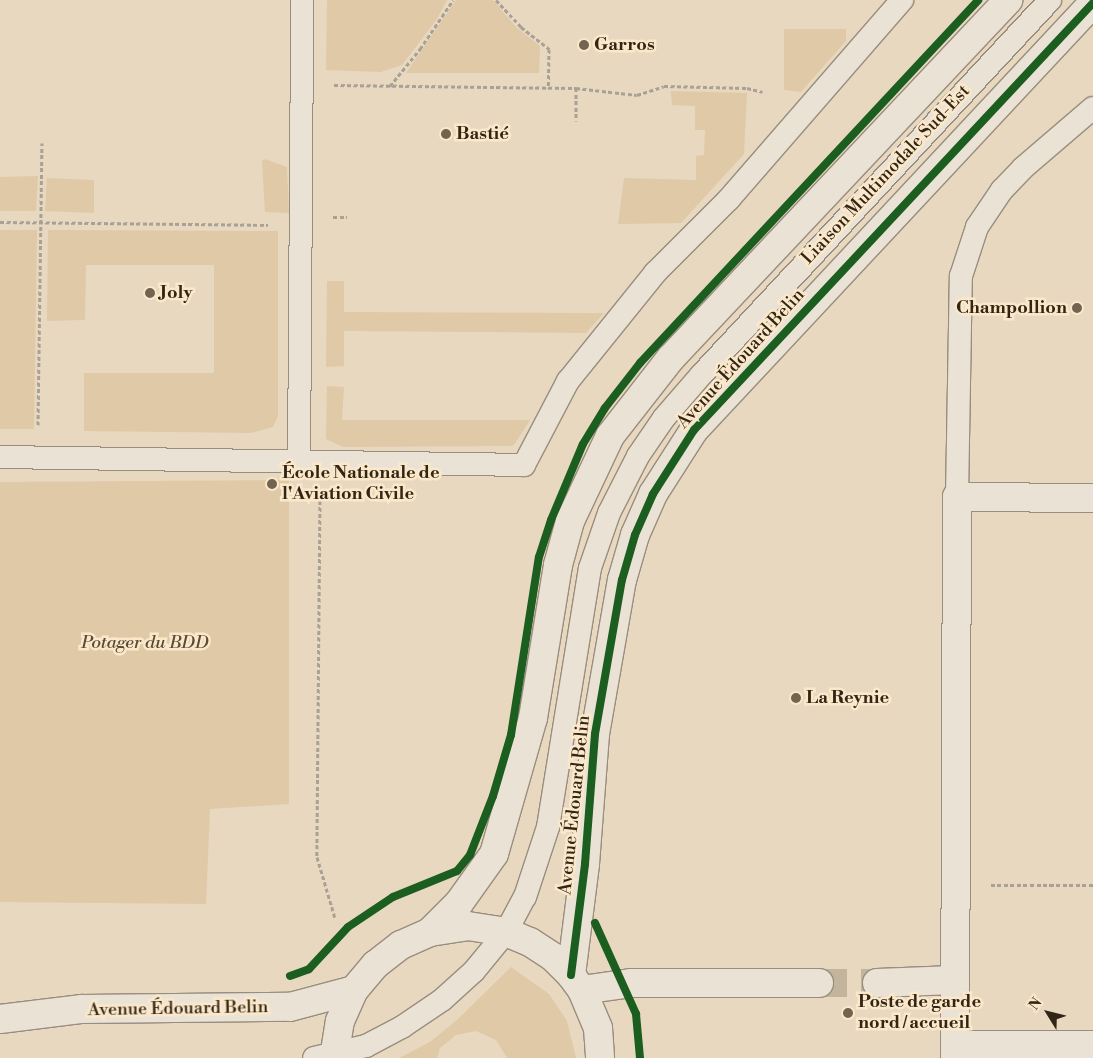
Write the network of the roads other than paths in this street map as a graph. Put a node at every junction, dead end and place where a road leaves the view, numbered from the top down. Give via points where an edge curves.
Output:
1 (302, 0) edge
2 (902, 0) edge
3 (1008, 0) edge
4 (1050, 0) edge
5 (1093, 4) edge
6 (1093, 108) edge
7 (0, 457) edge
8 (310, 463) junction
9 (957, 497) junction
10 (1093, 498) edge
11 (430, 932) junction
12 (506, 932) junction
13 (954, 980) junction
14 (576, 983) junction
15 (819, 983) tunnel mouth
16 (877, 983) tunnel mouth
17 (354, 990) junction
18 (0, 1018) edge
19 (1093, 1045) edge
20 (955, 1051) edge
21 (327, 1057) edge
22 (600, 1058) edge

1 - 8 lane via 300,225
2 - 8 lane via 729,199 655,273 568,381 524,465
3 - 11 street via 671,358 610,436 570,521 560,556 533,718 494,854 459,903
4 - 12 lane, Liaison Multimodale Sud-Est via 702,374 664,418 638,456 609,513 590,568 548,827 525,897
5 - 14 street, Avenue Édouard Belin via 694,430 653,494 635,535 622,580 597,724
6 - 9 lane via 1002,190 976,227 961,276
7 - 8 lane
9 - 10 street
9 - 13 street
11 - 12 street via 468,926
11 - 17 street via 401,945 374,965
12 - 14 street via 553,957
12 - 21 lane, Liaison Multimodale Sud-Est via 474,971 442,1000 366,1046
13 - 16 street
13 - 20 street
14 - 15 street
14 - 22 street via 598,1028
17 - 18 street, Avenue Édouard Belin via 290,1007 82,1009
17 - 21 street
19 - 20 street

